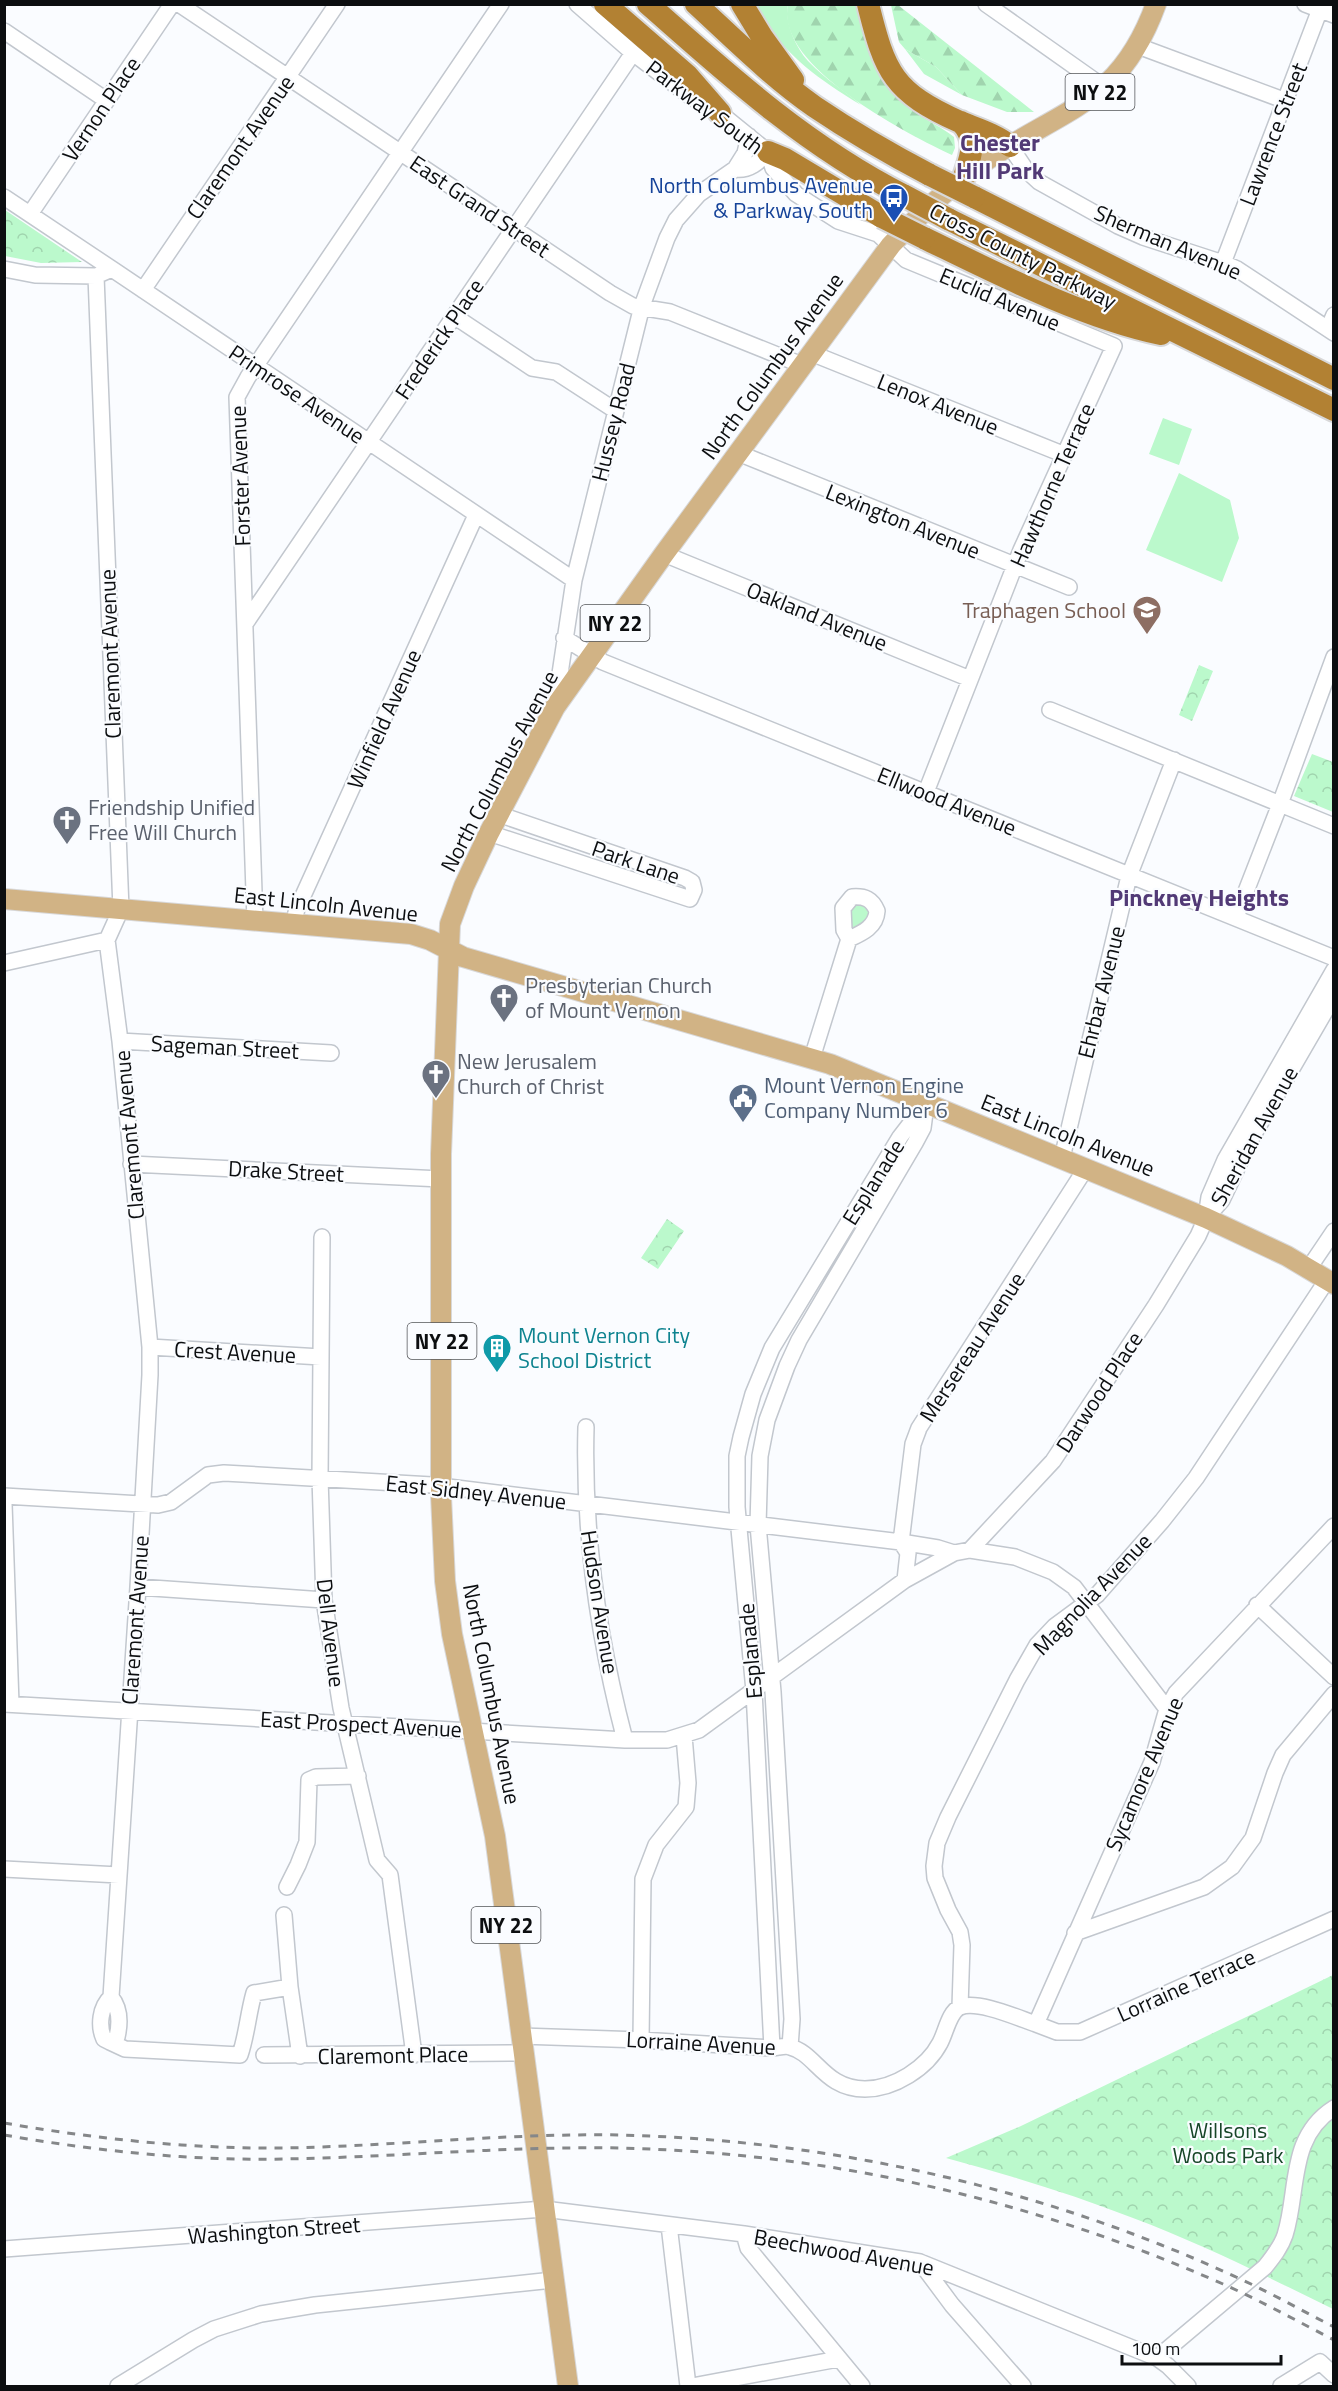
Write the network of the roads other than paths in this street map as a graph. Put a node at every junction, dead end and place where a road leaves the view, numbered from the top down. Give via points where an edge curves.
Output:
1 (172, 4) edge
2 (179, 4) edge
3 (337, 4) edge
4 (501, 4) edge
5 (577, 4) edge
6 (605, 4) edge
7 (648, 4) edge
8 (696, 4) edge
9 (742, 4) edge
10 (868, 4) edge
11 (883, 4) edge
12 (986, 4) edge
13 (1156, 4) edge
14 (1305, 4) edge
15 (1325, 10) edge
16 (4, 31) edge
17 (1138, 46) junction
18 (633, 54) junction
19 (288, 77) junction
20 (1105, 88) junction
21 (106, 100) junction
22 (1286, 101) junction
23 (810, 103) junction
24 (720, 113) junction
25 (961, 122) junction
26 (749, 136) junction
27 (1010, 146) junction
28 (401, 152) junction
29 (768, 152) junction
30 (735, 169) junction
31 (969, 187) junction
32 (4, 196) edge
33 (30, 214) junction
34 (512, 228) junction
35 (891, 245) junction
36 (1223, 263) junction
37 (4, 269) edge
38 (112, 269) junction
39 (96, 276) junction
40 (143, 290) junction
41 (642, 306) junction
42 (454, 316) junction
43 (1332, 325) edge
44 (1192, 340) junction
45 (1114, 346) joint
46 (807, 359) junction
47 (256, 365) junction
48 (1334, 379) edge
49 (1334, 410) edge
50 (616, 411) junction
51 (368, 442) junction
52 (738, 453) junction
53 (1065, 455) junction
54 (476, 515) junction
55 (664, 554) junction
56 (1015, 566) junction
57 (574, 580) junction
58 (1069, 587) dead end
59 (245, 624) junction
60 (564, 638) junction
61 (592, 655) junction
62 (1334, 657) edge
63 (970, 679) junction
64 (555, 707) junction
65 (1050, 710) dead end
66 (1174, 760) junction
67 (926, 792) junction
68 (1280, 804) junction
69 (498, 814) junction
70 (1334, 826) edge
71 (489, 833) junction
72 (1129, 876) junction
73 (4, 899) edge
74 (121, 909) junction
75 (1236, 917) junction
76 (255, 921) junction
77 (293, 924) junction
78 (849, 939) dead end
79 (106, 940) junction
80 (448, 949) junction
81 (1334, 958) edge
82 (4, 963) edge
83 (1334, 970) edge
84 (1334, 996) edge
85 (120, 1041) junction
86 (331, 1053) dead end
87 (812, 1058) junction
88 (927, 1102) junction
89 (1062, 1158) junction
90 (131, 1164) junction
91 (1086, 1168) junction
92 (441, 1179) junction
93 (1206, 1218) junction
94 (1334, 1231) edge
95 (322, 1237) dead end
96 (1309, 1268) junction
97 (1330, 1282) edge
98 (150, 1347) junction
99 (321, 1356) junction
100 (586, 1427) dead end
101 (320, 1478) junction
102 (441, 1486) junction
103 (4, 1496) edge
104 (4, 1504) edge
105 (586, 1504) junction
106 (142, 1505) junction
107 (738, 1522) junction
108 (758, 1525) junction
109 (1334, 1526) edge
110 (901, 1542) junction
111 (970, 1550) junction
112 (954, 1553) junction
113 (905, 1580) junction
114 (138, 1587) junction
115 (324, 1600) junction
116 (1087, 1603) junction
117 (1257, 1605) junction
118 (1334, 1677) edge
119 (771, 1678) junction
120 (754, 1691) junction
121 (1334, 1694) edge
122 (8, 1704) edge
123 (1167, 1709) junction
124 (129, 1711) junction
125 (344, 1723) junction
126 (472, 1731) junction
127 (684, 1736) junction
128 (626, 1740) junction
129 (358, 1776) junction
130 (4, 1869) edge
131 (119, 1875) junction
132 (286, 1887) dead end
133 (284, 1915) dead end
134 (1334, 1920) edge
135 (1075, 1933) junction
136 (290, 1987) junction
137 (960, 2007) junction
138 (1036, 2024) junction
139 (641, 2040) junction
140 (522, 2045) junction
141 (790, 2047) junction
142 (772, 2048) junction
143 (264, 2055) dead end
144 (414, 2055) junction
145 (300, 2056) junction
146 (1334, 2108) edge
147 (544, 2209) junction
148 (669, 2225) junction
149 (744, 2234) junction
150 (4, 2249) edge
151 (920, 2262) junction
152 (553, 2280) junction
153 (1157, 2358) junction
154 (838, 2359) junction
155 (1334, 2375) edge
156 (118, 2386) edge
157 (568, 2386) edge
158 (690, 2386) edge
159 (862, 2386) edge
160 (1023, 2386) edge
161 (1188, 2386) edge
162 (1281, 2386) edge

1 - 21 street, Vernon Place
2 - 19 street, East Grand Street
3 - 19 street, Claremont Avenue
4 - 28 street, Forster Avenue
5 - 18 street, Parkway South
6 - 24 highway via 693,82
7 - 44 highway, Cross County Parkway, bridge via 798,132 855,169
8 - 23 highway, Cross County Parkway
9 - 23 highway
10 - 25 highway via 879,47 896,81 922,104
11 - 27 highway via 894,49 909,75 931,93 991,121
12 - 20 street
13 - 17 main road, North Columbus Avenue / NY 22
14 - 15 street
15 - 22 street, Lawrence Street
16 - 21 street
17 - 20 main road, North Columbus Avenue / NY 22
17 - 22 street
18 - 24 street, Parkway South via 691,97
18 - 34 street, Frederick Place
19 - 28 street, East Grand Street
19 - 40 street, Claremont Avenue
20 - 27 main road, North Columbus Avenue / NY 22
21 - 33 street, Vernon Place
22 - 36 street, Lawrence Street
23 - 31 highway, Cross County Parkway, bridge via 930,175
24 - 26 street, Parkway South
25 - 27 highway
25 - 31 highway via 973,145
26 - 29 street, Parkway South
26 - 30 street
27 - 31 main road, North Columbus Avenue / NY 22
27 - 36 street, Sherman Avenue via 1026,170 1040,182 1097,214 1143,237
28 - 34 street, East Grand Street
28 - 47 street, Forster Avenue
29 - 30 street, Hussey Road via 752,166
29 - 35 street, Parkway South via 773,168 807,202 838,221 878,234
29 - 44 highway, bridge via 882,217 1000,275 1128,327
30 - 41 street, Hussey Road via 704,189 676,220
31 - 35 main road, North Columbus Avenue / NY 22 via 921,214
31 - 48 highway, Cross County Parkway
32 - 33 street, Primrose Avenue
33 - 38 street, Primrose Avenue
34 - 41 street, East Grand Street via 610,293 633,306
34 - 42 street, Frederick Place
35 - 45 street, Euclid Avenue via 906,260
35 - 46 main road, North Columbus Avenue / NY 22
36 - 43 street, Sherman Avenue
37 - 39 street via 35,275
38 - 39 street
38 - 40 street, Primrose Avenue
39 - 74 street, Claremont Avenue
40 - 47 street, Primrose Avenue
41 - 46 street, East Grand Street
41 - 50 street, Hussey Road
42 - 50 street via 532,368 556,372
42 - 51 street, Frederick Place
44 - 49 highway, Cross County Parkway
45 - 53 street, Hawthorne Terrace
46 - 52 main road, North Columbus Avenue / NY 22
46 - 53 street, Lenox Avenue
47 - 51 street, Primrose Avenue
47 - 59 street, Forster Avenue via 237,397
50 - 57 street, Hussey Road
51 - 54 street, Primrose Avenue
51 - 59 street, Frederick Place
52 - 55 main road, North Columbus Avenue / NY 22
52 - 56 street, Lexington Avenue
53 - 56 street, Hawthorne Terrace
54 - 57 street, Primrose Avenue
54 - 77 street, Winfield Avenue
55 - 61 main road, North Columbus Avenue / NY 22
55 - 63 street, Oakland Avenue
56 - 58 street, Lexington Avenue
56 - 63 street, Hawthorne Terrace
57 - 60 street, Hussey Road
59 - 76 street, Forster Avenue
60 - 61 street, Ellwood Avenue
60 - 64 street, Hussey Road
61 - 64 main road, North Columbus Avenue / NY 22
61 - 67 street, Ellwood Avenue via 753,725
62 - 68 street
63 - 67 street, Hawthorne Terrace
64 - 69 main road, North Columbus Avenue / NY 22
65 - 66 street
66 - 68 street
66 - 72 street, Ehrbar Avenue
67 - 72 street, Ellwood Avenue
68 - 70 street
68 - 75 street
69 - 71 main road, North Columbus Avenue / NY 22
69 - 71 street, Park Lane via 685,878 692,882 692,894
71 - 80 main road, North Columbus Avenue / NY 22 via 450,924
72 - 75 street, Ellwood Avenue
72 - 89 street, Ehrbar Avenue
73 - 74 main road, East Lincoln Avenue
74 - 76 main road, East Lincoln Avenue
74 - 79 street, Claremont Avenue
75 - 81 street, Ellwood Avenue
76 - 77 main road, East Lincoln Avenue
77 - 80 main road, East Lincoln Avenue via 411,934
78 - 87 street
79 - 82 street
79 - 85 street, Claremont Avenue
80 - 87 main road, East Lincoln Avenue via 484,964
80 - 92 main road, North Columbus Avenue / NY 22
83 - 93 street, Sheridan Avenue via 1225,1160 1209,1197
84 - 93 street, Sheridan Avenue via 1251,1139 1222,1200
85 - 86 street, Sageman Street
85 - 90 street, Claremont Avenue
87 - 88 main road, East Lincoln Avenue
88 - 89 main road, East Lincoln Avenue
88 - 107 street, Esplanade via 900,1137 800,1299 761,1372 737,1456
88 - 108 street, Esplanade via 923,1128 787,1366 767,1420 760,1456
89 - 91 main road, East Lincoln Avenue
90 - 92 street, Drake Street
90 - 98 street, Claremont Avenue
91 - 93 main road, East Lincoln Avenue
91 - 110 street, Mersereau Avenue via 919,1428 913,1444
92 - 102 main road, North Columbus Avenue / NY 22
93 - 96 main road, East Lincoln Avenue
93 - 111 street, Darwood Place via 1156,1305 1053,1461
94 - 96 street
95 - 99 street, Dell Avenue
96 - 97 main road, East Lincoln Avenue
97 - 116 street, Magnolia Avenue via 1196,1478
98 - 99 street, Crest Avenue
98 - 106 street, Claremont Avenue
99 - 101 street, Dell Avenue
100 - 105 street, Hudson Avenue
101 - 102 street, East Sidney Avenue
101 - 106 street, East Sidney Avenue via 208,1475 171,1502
101 - 115 street, Dell Avenue
102 - 105 street, East Sidney Avenue
102 - 126 main road, North Columbus Avenue / NY 22 via 447,1598
103 - 106 street, East Sidney Avenue
104 - 122 street
105 - 107 street, East Sidney Avenue
105 - 128 street, Hudson Avenue via 599,1623
106 - 114 street, Claremont Avenue
107 - 108 street, East Sidney Avenue
107 - 120 street, Esplanade
108 - 110 street, East Sidney Avenue
108 - 119 street, Esplanade
109 - 117 street, Sycamore Avenue
110 - 112 street, East Sidney Avenue
110 - 113 street, Mersereau Avenue via 908,1553
111 - 112 street, East Prospect Avenue
111 - 116 street, East Prospect Avenue via 1035,1563 1074,1587
112 - 113 street, East Prospect Avenue
113 - 119 street, East Prospect Avenue
114 - 115 street
114 - 124 street, Claremont Avenue
115 - 125 street, Dell Avenue
116 - 123 street, East Prospect Avenue
116 - 137 street, Magnolia Avenue via 1037,1645 937,1843 935,1878 961,1938
117 - 118 street
117 - 123 street, Sycamore Avenue via 1176,1692
119 - 120 street, East Prospect Avenue
119 - 141 street, Esplanade via 792,2019
120 - 127 street, East Prospect Avenue via 699,1730
120 - 142 street, Esplanade
121 - 135 street via 1283,1755 1253,1838 1232,1867 1204,1887
122 - 124 street, East Prospect Avenue
123 - 135 street, Sycamore Avenue via 1152,1762
124 - 125 street, East Prospect Avenue
124 - 131 street, Claremont Avenue
125 - 126 street, East Prospect Avenue
125 - 129 street, Dell Avenue
126 - 128 street, East Prospect Avenue
126 - 140 main road, North Columbus Avenue / NY 22 via 490,1806
127 - 128 street, East Prospect Avenue
127 - 139 street via 686,1807 656,1845 643,1879
129 - 132 street via 309,1780 307,1842
129 - 144 street, Dell Avenue via 377,1860 390,1875
130 - 131 street
131 - 136 street, Claremont Avenue via 111,1997 100,2024 104,2039 125,2049 240,2055 254,1993
133 - 136 street
134 - 138 street, Lorraine Terrace via 1080,2032 1058,2032
135 - 138 street
136 - 145 street
137 - 138 street via 973,2005
137 - 141 street, Lorraine Avenue via 929,2059 891,2084 866,2089 848,2087
139 - 140 street, Lorraine Avenue
139 - 142 street, Lorraine Avenue
140 - 144 street, Claremont Place
140 - 147 main road, North Columbus Avenue / NY 22
141 - 142 street, Lorraine Avenue
143 - 145 street, Claremont Place
144 - 145 street, Claremont Place
146 - 153 street via 1321,2118 1302,2147 1293,2177 1285,2235 1275,2255
147 - 148 street, Beechwood Avenue
147 - 150 street, Washington Street
147 - 152 main road, NY 22
148 - 149 street, Beechwood Avenue
148 - 158 street
149 - 151 street, Beechwood Avenue
149 - 154 street via 748,2248
151 - 153 street, Beechwood Avenue
151 - 160 street
152 - 156 street via 261,2314 214,2329
152 - 157 main road, NY 22
153 - 161 street, Beechwood Avenue
154 - 158 street
154 - 159 street
155 - 162 street via 1320,2362

